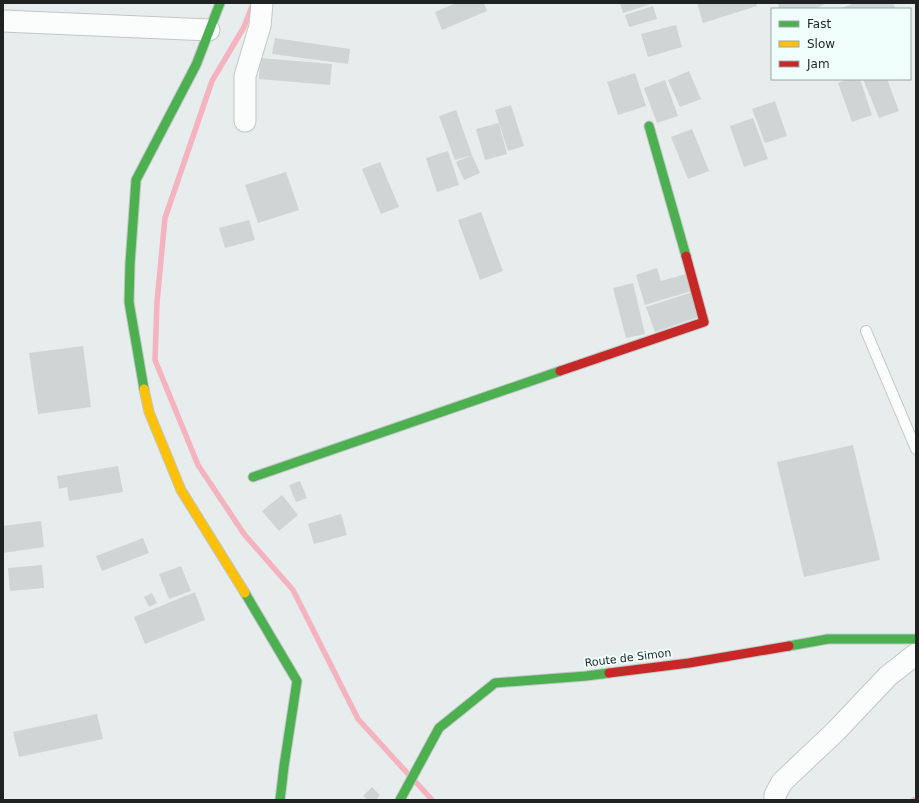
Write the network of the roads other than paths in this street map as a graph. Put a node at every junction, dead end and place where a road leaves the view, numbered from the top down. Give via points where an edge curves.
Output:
1 (220, 3) edge
2 (262, 3) edge
3 (3, 21) edge
4 (209, 30) junction
5 (245, 121) dead end
6 (649, 126) dead end
7 (866, 331) dead end
8 (916, 449) edge
9 (253, 477) dead end
10 (916, 639) edge
11 (916, 654) edge
12 (280, 800) edge
13 (400, 800) edge
14 (774, 800) edge

1 - 4 street
2 - 5 street via 260,26 245,76
3 - 4 street
4 - 12 street via 196,65 136,180 129,302 149,412 181,490 298,681
6 - 9 street via 704,322
7 - 8 lane
10 - 13 street, Route de Simon via 828,639 689,663 586,676 495,683 439,728
11 - 14 street via 888,676 836,731 782,782

